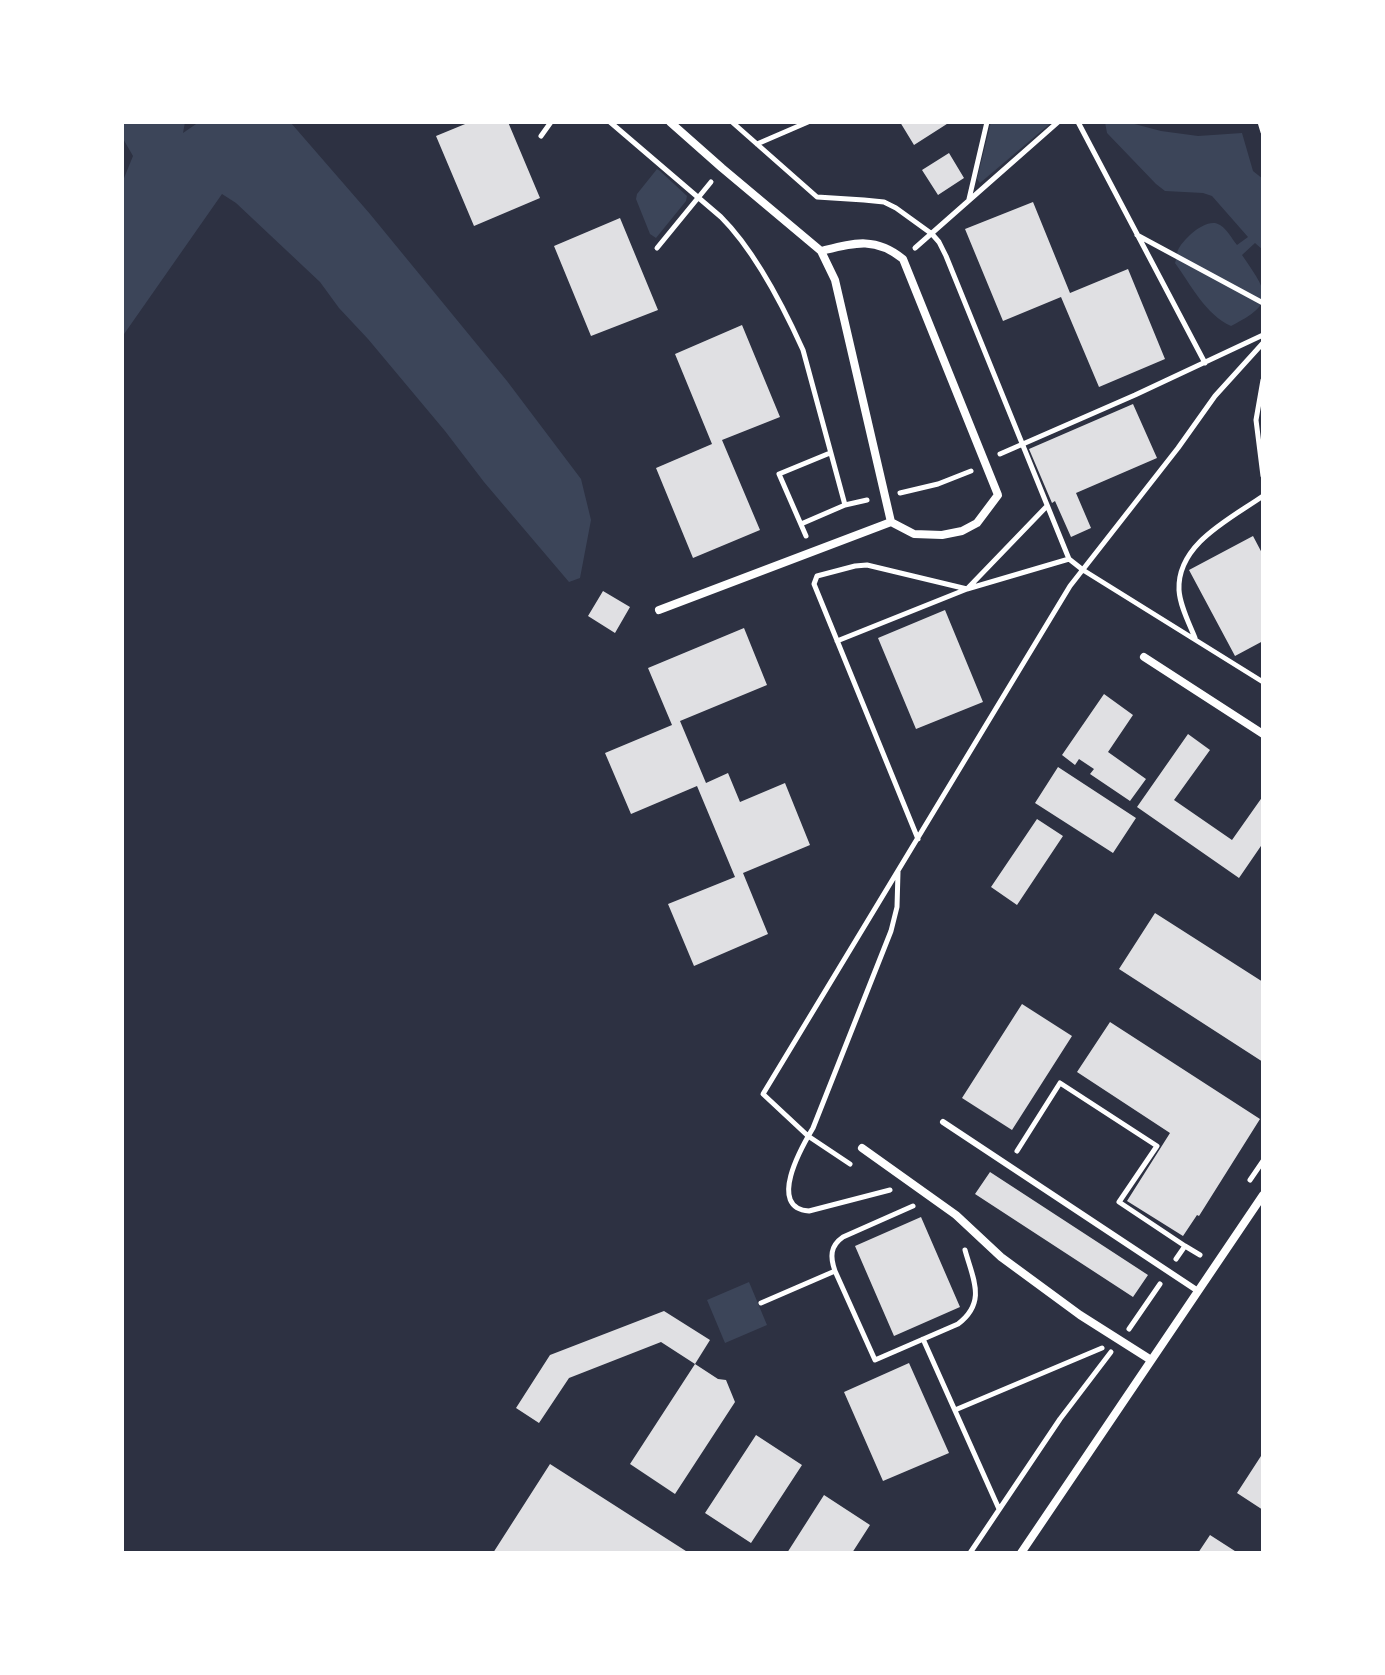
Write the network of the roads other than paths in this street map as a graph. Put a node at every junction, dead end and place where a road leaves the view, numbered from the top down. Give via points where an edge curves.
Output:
1 (670, 122) edge
2 (821, 251) junction
3 (891, 522) junction
4 (659, 610) dead end
5 (1144, 657) dead end
6 (1263, 734) edge
7 (943, 1122) dead end
8 (862, 1148) dead end
9 (1263, 1195) edge
10 (1198, 1291) junction
11 (1151, 1360) junction
12 (1021, 1553) edge

1 - 2 street
2 - 3 street via 835,280
2 - 3 street via 869,242 890,248 903,259 998,495 977,523 962,531 914,534
3 - 4 street
5 - 6 street
7 - 10 lane
8 - 11 street via 1080,1315
9 - 10 street
10 - 11 street
11 - 12 street

